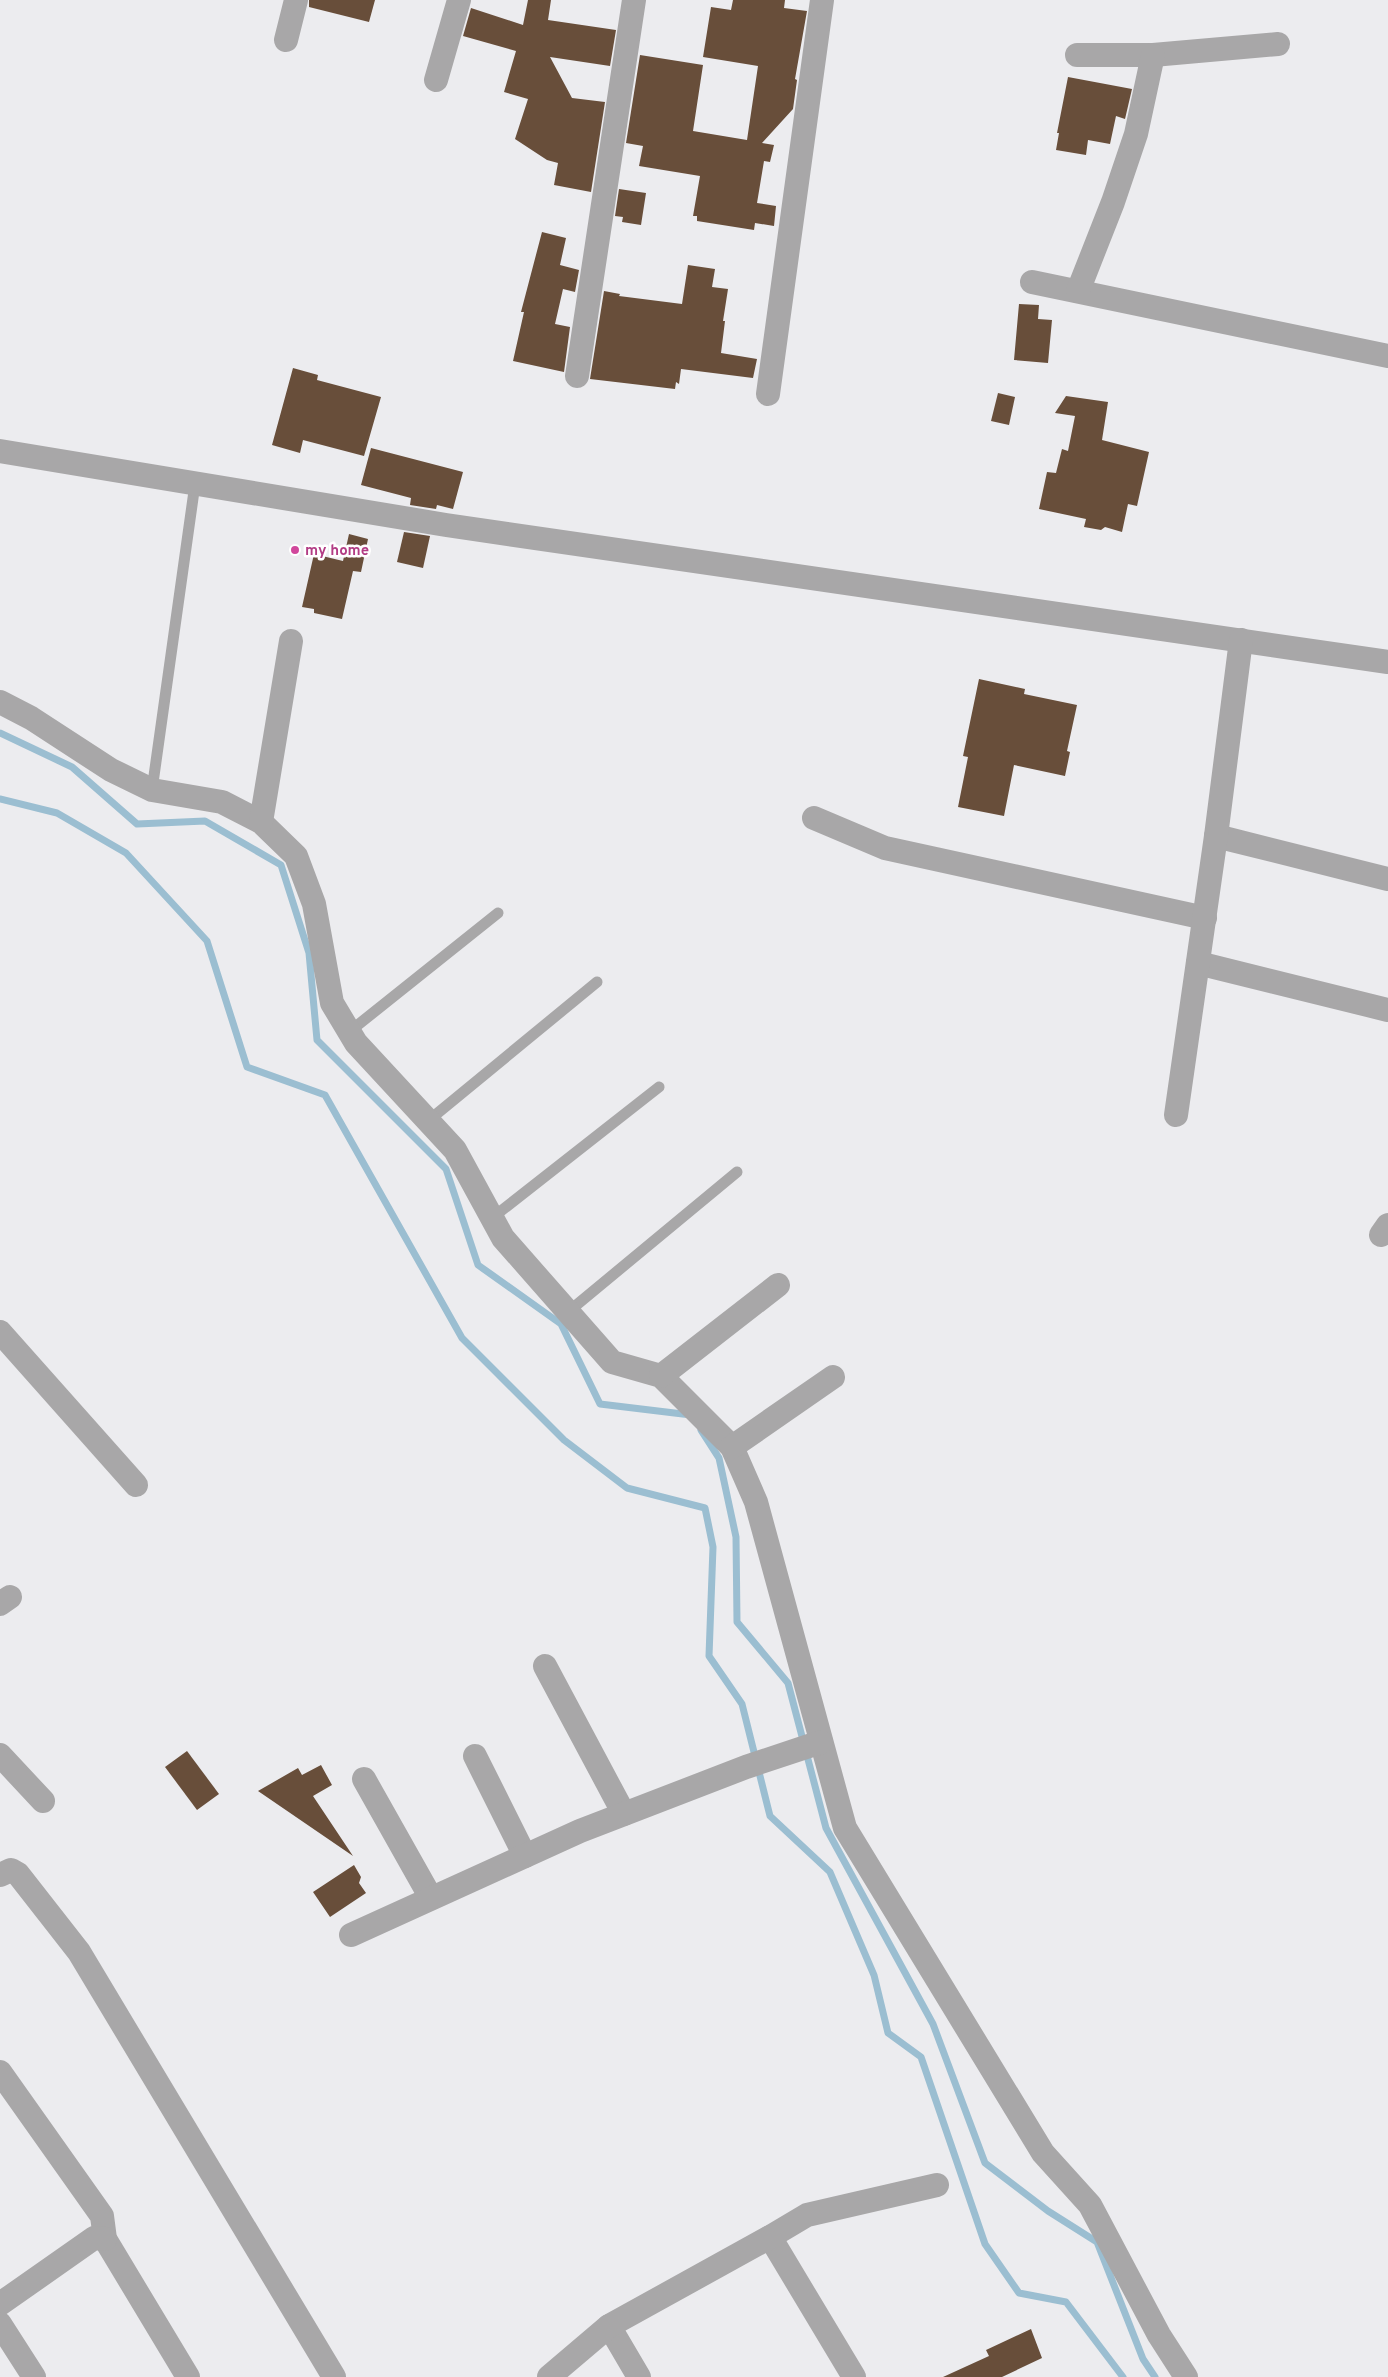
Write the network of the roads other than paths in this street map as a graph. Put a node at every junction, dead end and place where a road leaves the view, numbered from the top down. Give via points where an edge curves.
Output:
1 (296, 0) edge
2 (459, 0) edge
3 (634, 0) edge
4 (822, 0) edge
5 (286, 40) dead end
6 (1278, 44) dead end
7 (1077, 55) dead end
8 (1153, 55) junction
9 (436, 80) dead end
10 (1032, 282) dead end
11 (1078, 291) junction
12 (1388, 356) edge
13 (577, 376) dead end
14 (768, 394) dead end
15 (0, 451) edge
16 (195, 484) junction
17 (1241, 640) junction
18 (291, 641) dead end
19 (1388, 662) edge
20 (0, 702) edge
21 (152, 790) junction
22 (814, 818) dead end
23 (261, 822) junction
24 (1216, 836) junction
25 (1388, 879) edge
26 (498, 913) dead end
27 (1204, 918) junction
28 (1198, 963) junction
29 (598, 982) dead end
30 (1388, 1010) edge
31 (349, 1032) junction
32 (659, 1087) dead end
33 (1176, 1115) dead end
34 (428, 1121) junction
35 (737, 1172) dead end
36 (492, 1218) junction
37 (778, 1285) dead end
38 (568, 1312) junction
39 (0, 1332) edge
40 (661, 1376) junction
41 (832, 1376) dead end
42 (732, 1447) junction
43 (136, 1485) dead end
44 (545, 1666) dead end
45 (821, 1742) junction
46 (0, 1755) edge
47 (475, 1756) dead end
48 (364, 1779) dead end
49 (43, 1801) dead end
50 (624, 1814) junction
51 (525, 1856) junction
52 (0, 1875) edge
53 (432, 1898) junction
54 (351, 1935) dead end
55 (0, 2072) edge
56 (937, 2185) dead end
57 (770, 2237) junction
58 (105, 2239) junction
59 (0, 2304) edge
60 (0, 2324) edge
61 (608, 2326) junction
62 (34, 2377) edge
63 (188, 2377) edge
64 (334, 2377) edge
65 (549, 2377) edge
66 (639, 2377) edge
67 (854, 2377) edge
68 (1186, 2377) edge

1 - 5 street
2 - 9 street
3 - 13 street
4 - 14 street
6 - 8 street
7 - 8 street
8 - 11 street via 1136,134 1114,202
10 - 11 street
11 - 12 street
15 - 16 street
16 - 17 street via 446,525
16 - 21 lane
17 - 19 street
17 - 24 street
18 - 23 street
20 - 21 street via 110,770
21 - 23 street via 222,802
22 - 27 street via 885,848
23 - 31 street via 296,856 314,904 332,1003
24 - 25 street
24 - 27 street
26 - 31 lane
27 - 28 street
28 - 30 street
28 - 33 street
29 - 34 lane
31 - 34 street
32 - 36 lane
34 - 36 street via 455,1150
35 - 38 lane
36 - 38 street via 503,1238
37 - 40 street
38 - 40 street via 612,1362
39 - 43 street
40 - 42 street
41 - 42 street
42 - 45 street via 756,1502
44 - 50 street
45 - 50 street
45 - 68 street via 845,1828 1043,2153 1090,2205 1159,2336
46 - 49 street
47 - 51 street
48 - 53 street
50 - 51 street
51 - 53 street
52 - 64 street via 11,1870 18,1874 79,1952
53 - 54 street
55 - 58 street via 102,2216
56 - 57 street via 807,2215
57 - 61 street
57 - 67 street
58 - 59 street via 94,2238
58 - 63 street
60 - 62 street
61 - 65 street
61 - 66 street

